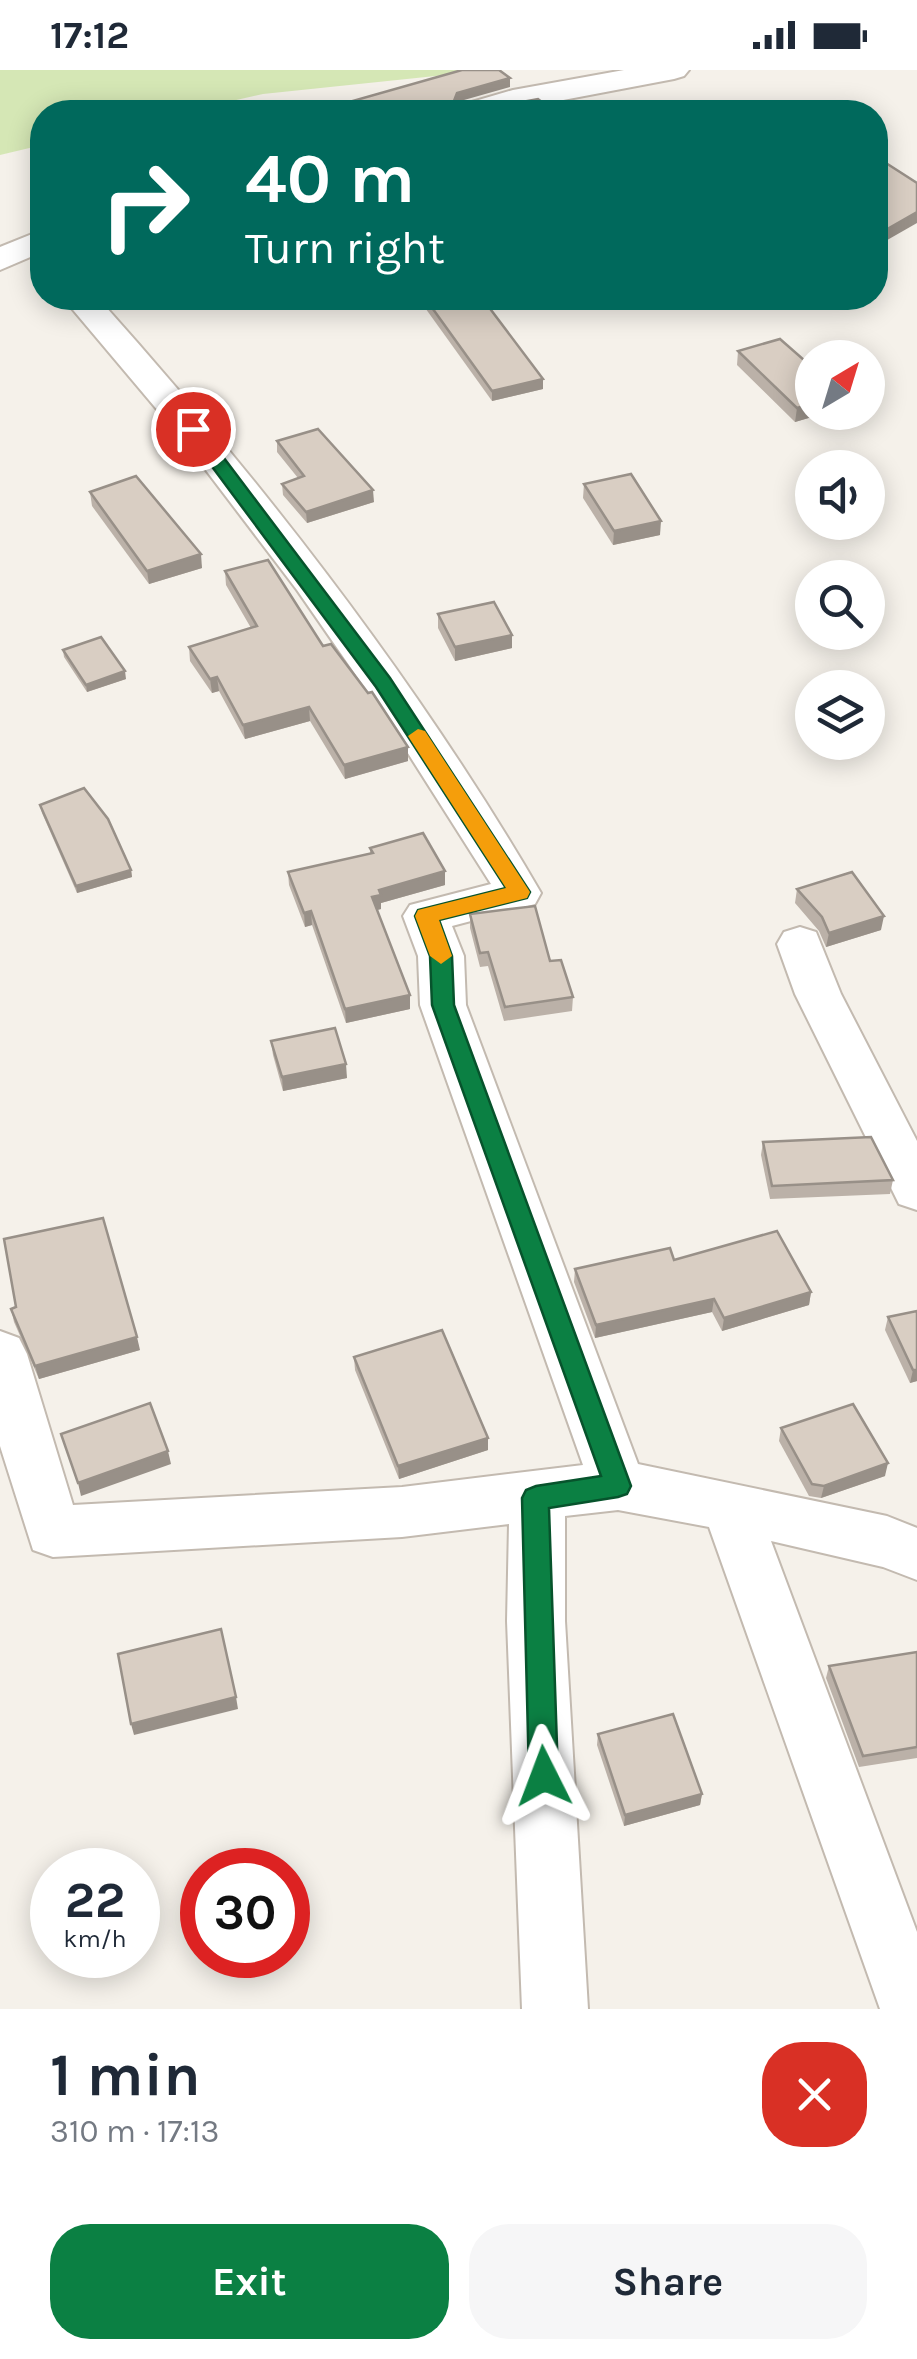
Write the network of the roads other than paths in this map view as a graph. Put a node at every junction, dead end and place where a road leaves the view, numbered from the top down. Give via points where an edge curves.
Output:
1 (674, 70) edge
2 (511, 100) edge
3 (30, 250) edge
4 (0, 260) edge
5 (91, 310) edge
6 (800, 944) dead end
7 (917, 1190) edge
8 (0, 1354) edge
9 (618, 1486) junction
10 (536, 1498) junction
11 (730, 1506) junction
12 (917, 1554) edge
13 (555, 2009) edge
14 (913, 2009) edge

1 - 2 street
3 - 4 street
5 - 9 street via 172,402 324,599 520,892 426,916 441,956 443,1005
6 - 7 street via 818,994
8 - 10 street via 52,1532
9 - 10 street
9 - 11 street
10 - 13 street
11 - 12 street
11 - 14 street

